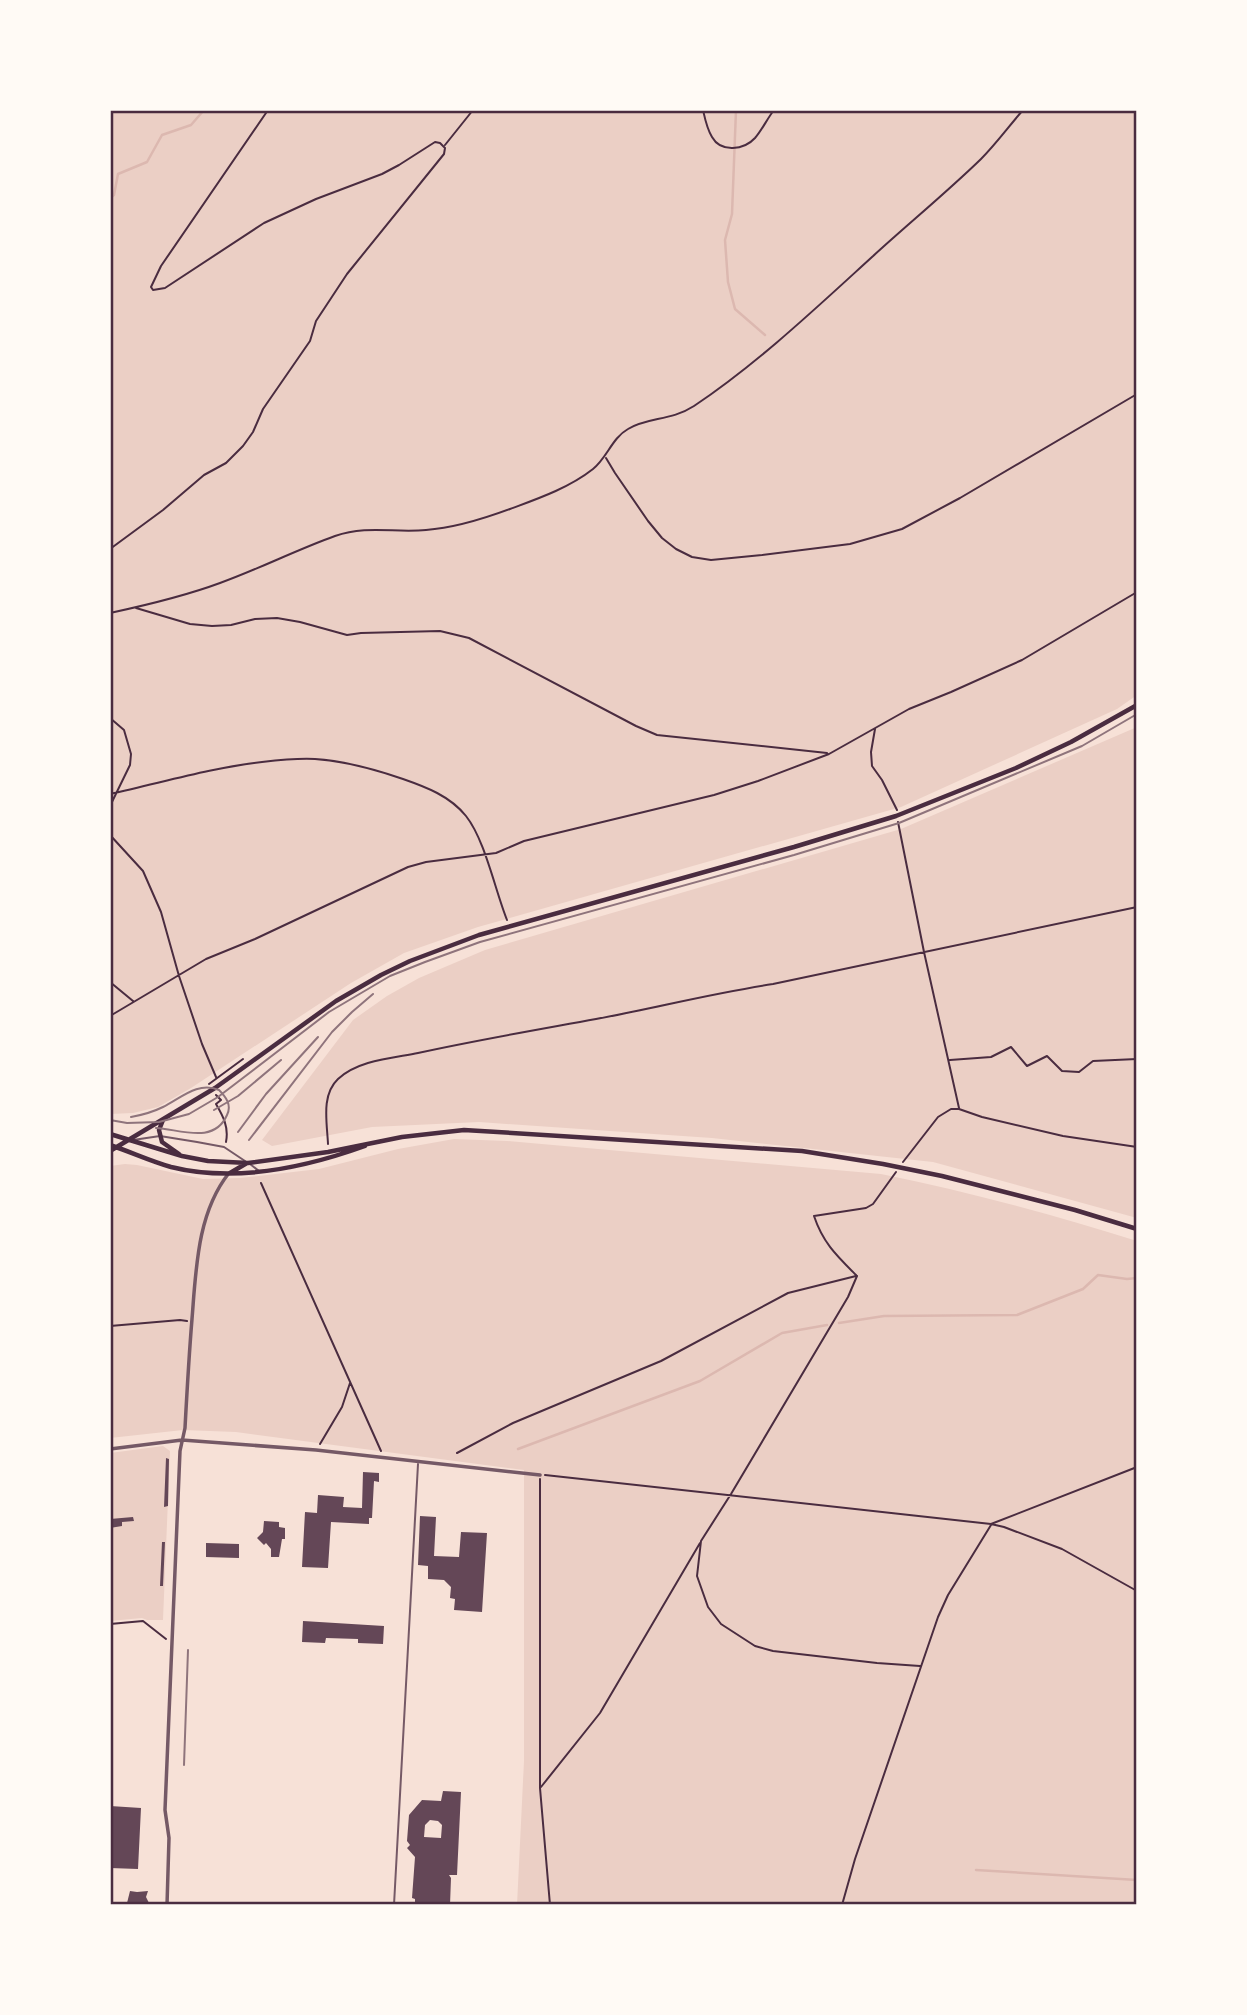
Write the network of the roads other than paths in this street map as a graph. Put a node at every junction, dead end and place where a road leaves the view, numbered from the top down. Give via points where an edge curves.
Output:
1 (1137, 705) edge
2 (163, 1120) junction
3 (110, 1134) edge
4 (160, 1136) junction
5 (386, 1139) junction
6 (128, 1140) junction
7 (110, 1145) edge
8 (117, 1147) junction
9 (110, 1151) edge
10 (183, 1156) junction
11 (248, 1163) junction
12 (260, 1171) junction
13 (229, 1173) junction
14 (1137, 1229) edge
15 (182, 1440) junction
16 (110, 1448) edge
17 (418, 1462) junction
18 (540, 1475) road end
19 (167, 1905) edge
20 (394, 1905) edge

1 - 2 main road via 1016,768 896,816 432,952 336,1001
2 - 4 main road
2 - 6 main road
3 - 6 main road
4 - 6 lane
4 - 10 main road
4 - 11 lane via 224,1147
5 - 11 main road
5 - 12 main road via 333,1158
5 - 14 main road via 464,1130 802,1151 942,1176
6 - 8 main road
6 - 10 main road
7 - 8 main road
8 - 9 main road
8 - 13 main road via 171,1167
10 - 11 main road
11 - 12 lane
11 - 13 main road
12 - 13 main road
13 - 15 street via 214,1200 199,1249
15 - 16 street
15 - 17 street
15 - 19 street via 165,1810
17 - 18 street
17 - 20 lane

